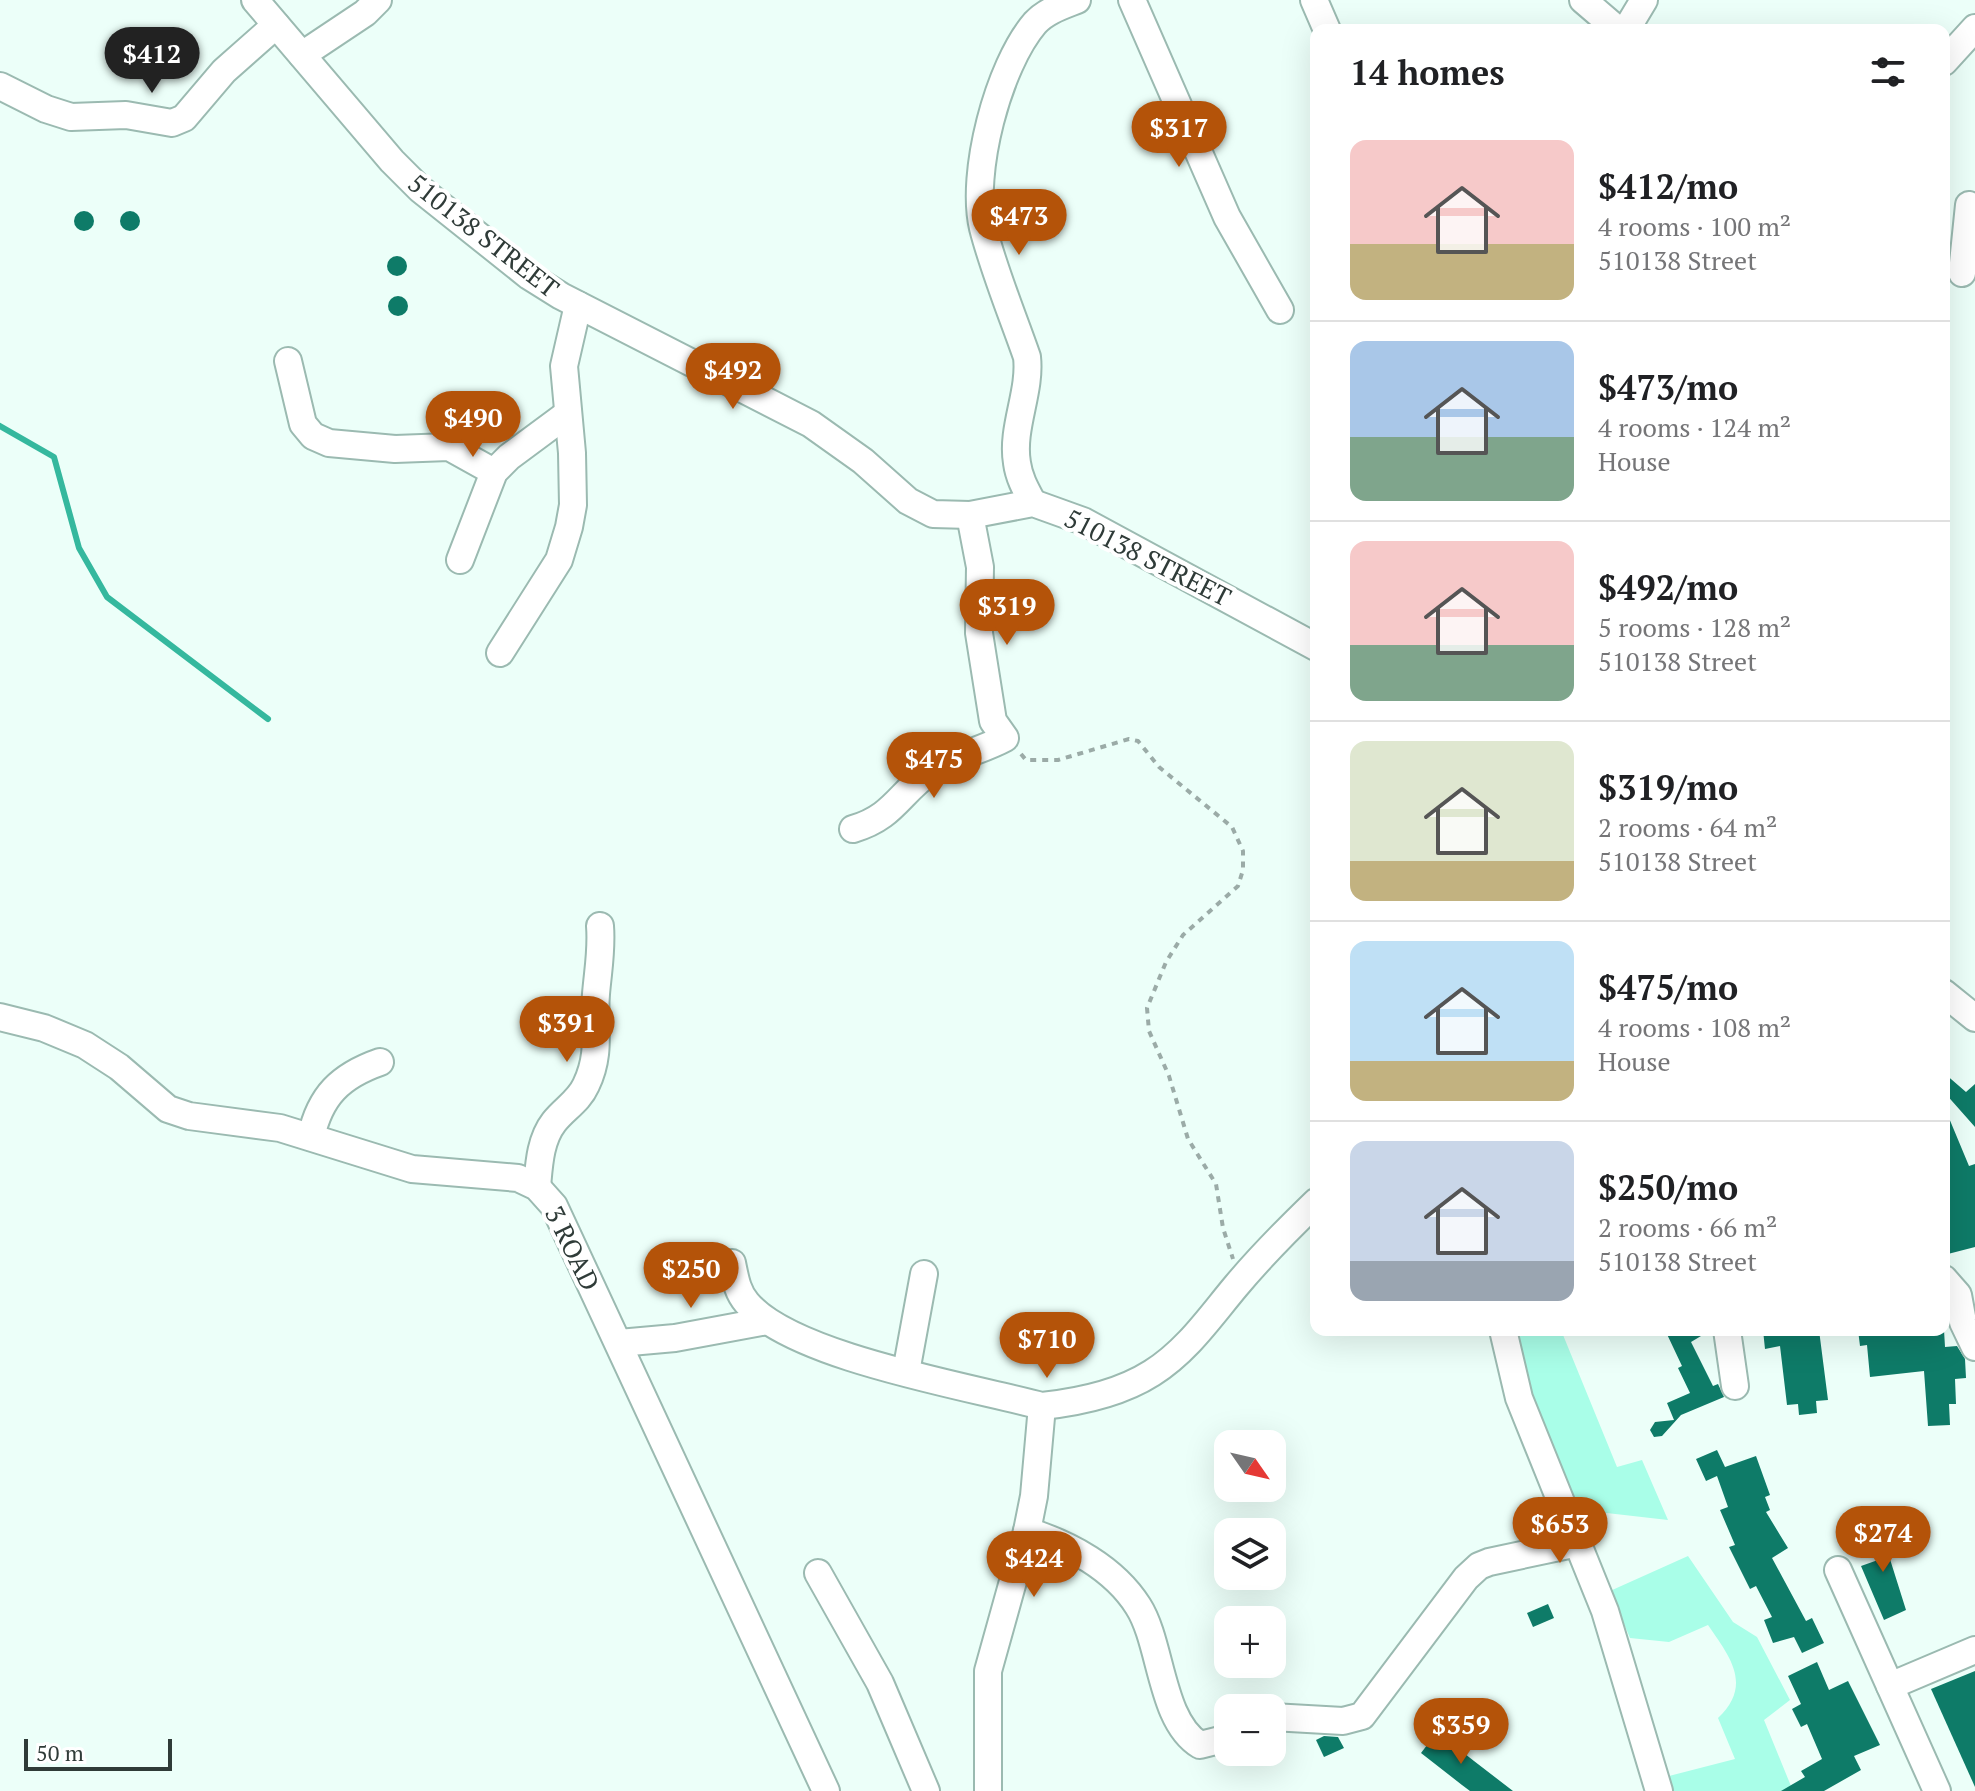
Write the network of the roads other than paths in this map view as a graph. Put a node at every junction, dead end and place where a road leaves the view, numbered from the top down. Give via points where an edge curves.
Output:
1 (255, 0) edge
2 (378, 0) edge
3 (1132, 0) edge
4 (1314, 0) edge
5 (1583, 0) edge
6 (1644, 0) edge
7 (1066, 4) edge
8 (1324, 24) edge
9 (1611, 24) edge
10 (1630, 24) edge
11 (276, 25) junction
12 (1975, 28) edge
13 (302, 55) junction
14 (1950, 55) edge
15 (0, 86) edge
16 (1963, 205) edge
17 (1962, 273) dead end
18 (578, 305) junction
19 (1280, 310) dead end
20 (288, 361) dead end
21 (567, 414) junction
22 (494, 472) junction
23 (1033, 503) junction
24 (970, 515) junction
25 (460, 560) dead end
26 (1310, 644) edge
27 (500, 653) dead end
28 (853, 829) dead end
29 (600, 926) dead end
30 (1950, 998) edge
31 (0, 1017) edge
32 (1975, 1018) edge
33 (380, 1062) dead end
34 (311, 1137) junction
35 (537, 1187) junction
36 (1310, 1208) edge
37 (732, 1263) dead end
38 (924, 1274) dead end
39 (1950, 1286) edge
40 (767, 1321) junction
41 (1504, 1336) edge
42 (1728, 1336) edge
43 (619, 1343) junction
44 (1975, 1347) edge
45 (906, 1372) junction
46 (1735, 1386) dead end
47 (1042, 1406) junction
48 (1027, 1531) junction
49 (1578, 1543) junction
50 (1838, 1570) dead end
51 (818, 1573) dead end
52 (1975, 1650) edge
53 (1890, 1686) junction
54 (1286, 1718) edge
55 (1214, 1742) edge
56 (826, 1791) edge
57 (926, 1791) edge
58 (988, 1791) edge
59 (1659, 1791) edge
60 (1937, 1791) edge

1 - 11 street, 510138 STREET
2 - 13 street
3 - 19 street via 1227,217
4 - 8 street
5 - 9 street
6 - 10 street
7 - 23 street via 1034,24 1021,43 980,166 983,226 1027,357 1016,459
11 - 13 street, 510138 STREET
11 - 15 street via 224,71 184,118 172,123 126,115 71,117
12 - 14 street
13 - 18 street, 510138 STREET via 420,189 529,276
16 - 17 street
18 - 21 street via 564,366
18 - 24 street, 510138 STREET via 811,424 922,509 942,516
20 - 22 street via 303,424 321,440 395,449 449,447
21 - 22 street
21 - 27 street via 573,505 565,546
22 - 25 street
23 - 24 street, 510138 STREET
23 - 26 street, 510138 STREET via 1083,521
24 - 28 street via 980,567 979,633 993,721 1005,738 938,766 884,817
29 - 35 street via 598,1030 591,1071 578,1098 549,1129
30 - 32 street
31 - 34 street, 3 ROAD via 85,1045 168,1109
33 - 34 street via 350,1074 337,1086 316,1113
34 - 35 street, 3 ROAD via 412,1169 507,1175
35 - 43 street, 3 ROAD via 554,1206
36 - 47 street via 1185,1348 1152,1373 1109,1393
37 - 40 street via 744,1301
38 - 45 street
39 - 44 street
40 - 43 street
40 - 45 street via 821,1348
41 - 49 street via 1519,1398
42 - 46 street
43 - 56 street, 3 ROAD
45 - 47 street
47 - 48 street
48 - 55 street via 1078,1553 1125,1589 1140,1608 1186,1733 1200,1745
48 - 58 street via 988,1671
49 - 54 street via 1479,1566 1362,1716 1343,1721
49 - 59 street via 1613,1634
50 - 53 street
51 - 57 street via 880,1683
52 - 53 street
53 - 60 street

